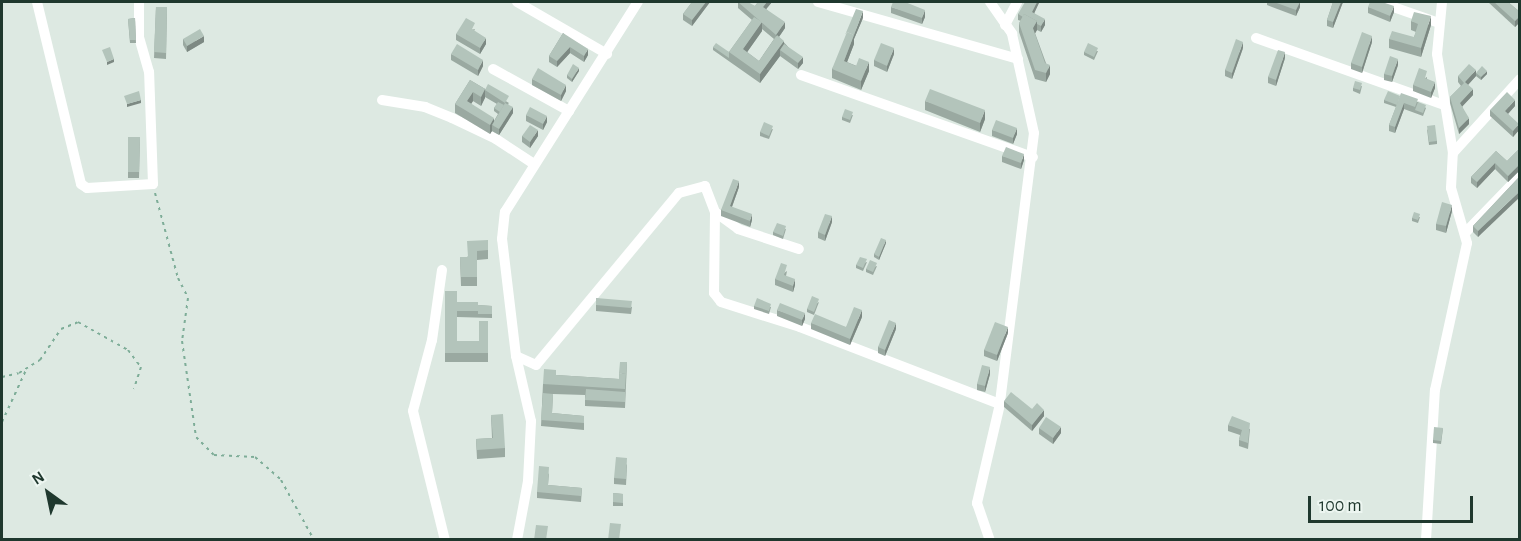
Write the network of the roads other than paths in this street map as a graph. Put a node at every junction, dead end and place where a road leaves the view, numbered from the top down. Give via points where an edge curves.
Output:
1 (37, 2) edge
2 (139, 2) edge
3 (518, 2) edge
4 (638, 2) edge
5 (818, 2) edge
6 (990, 2) edge
7 (1017, 2) edge
8 (1379, 2) edge
9 (1442, 2) edge
10 (1439, 23) junction
11 (1005, 24) junction
12 (1256, 38) dead end
13 (607, 54) junction
14 (1018, 59) junction
15 (493, 69) dead end
16 (801, 75) dead end
17 (1520, 79) edge
18 (382, 100) dead end
19 (1444, 105) junction
20 (569, 111) junction
21 (1453, 153) junction
22 (1033, 157) junction
23 (534, 164) junction
24 (1520, 176) edge
25 (715, 212) junction
26 (1465, 233) junction
27 (800, 249) dead end
28 (442, 270) dead end
29 (516, 356) junction
30 (1000, 404) junction
31 (445, 540) edge
32 (517, 540) edge
33 (990, 540) edge
34 (1426, 540) edge

1 - 2 street via 81,184 87,188 153,184 149,72 139,39
3 - 13 street
4 - 13 street
5 - 14 street
6 - 11 street
7 - 11 street
8 - 10 street
9 - 10 street
10 - 19 street via 1437,54
11 - 14 street
12 - 19 street
13 - 20 street
14 - 22 street via 1034,134
15 - 20 street
16 - 22 street
17 - 21 street
18 - 23 street via 425,107 452,118 496,139
19 - 21 street
20 - 23 street
21 - 26 street via 1451,188
22 - 30 street
23 - 29 street via 505,212 502,239
24 - 26 street
25 - 27 street via 738,229
25 - 29 street via 705,186 679,193 536,365
25 - 30 street via 714,293 721,302 800,327
26 - 34 street via 1467,243 1434,390
28 - 31 street via 432,340 413,411
29 - 32 street via 531,421 528,481
30 - 33 street via 977,503

